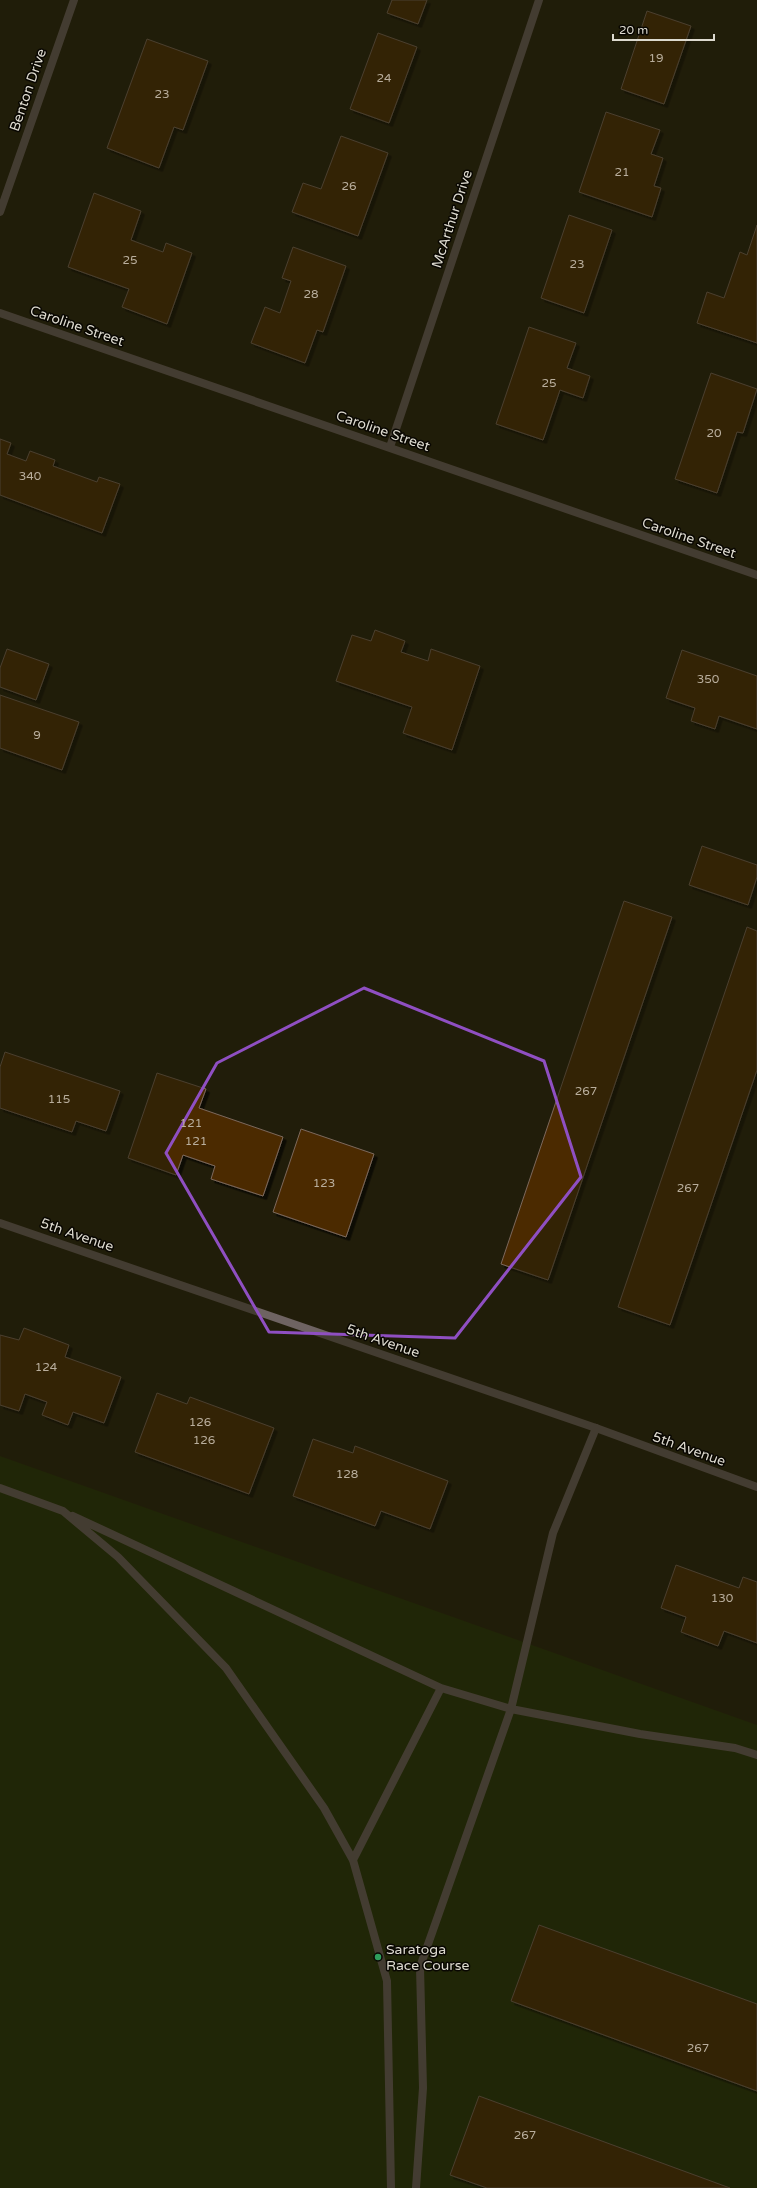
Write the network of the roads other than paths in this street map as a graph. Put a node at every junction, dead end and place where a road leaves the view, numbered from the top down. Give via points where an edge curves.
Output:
1 (74, 0) edge
2 (539, 0) edge
3 (0, 212) edge
4 (0, 313) edge
5 (390, 447) junction
6 (757, 575) edge
7 (0, 1223) edge
8 (596, 1428) junction
9 (757, 1487) edge
10 (0, 1488) edge
11 (63, 1511) junction
12 (441, 1688) junction
13 (511, 1709) junction
14 (757, 1756) edge
15 (353, 1860) junction
16 (391, 2188) edge
17 (416, 2188) edge

1 - 3 street, Benton Drive
2 - 5 street, McArthur Drive
4 - 5 street, Caroline Street
5 - 6 street, Caroline Street
7 - 8 street, 5th Avenue
8 - 9 street, 5th Avenue
8 - 13 street via 553,1533
10 - 11 street
11 - 12 street
11 - 15 street via 118,1557 226,1668 324,1808
12 - 13 street
12 - 15 street
13 - 14 street via 640,1734 735,1748
13 - 17 street via 420,1967 423,2088
15 - 16 street via 387,1981

